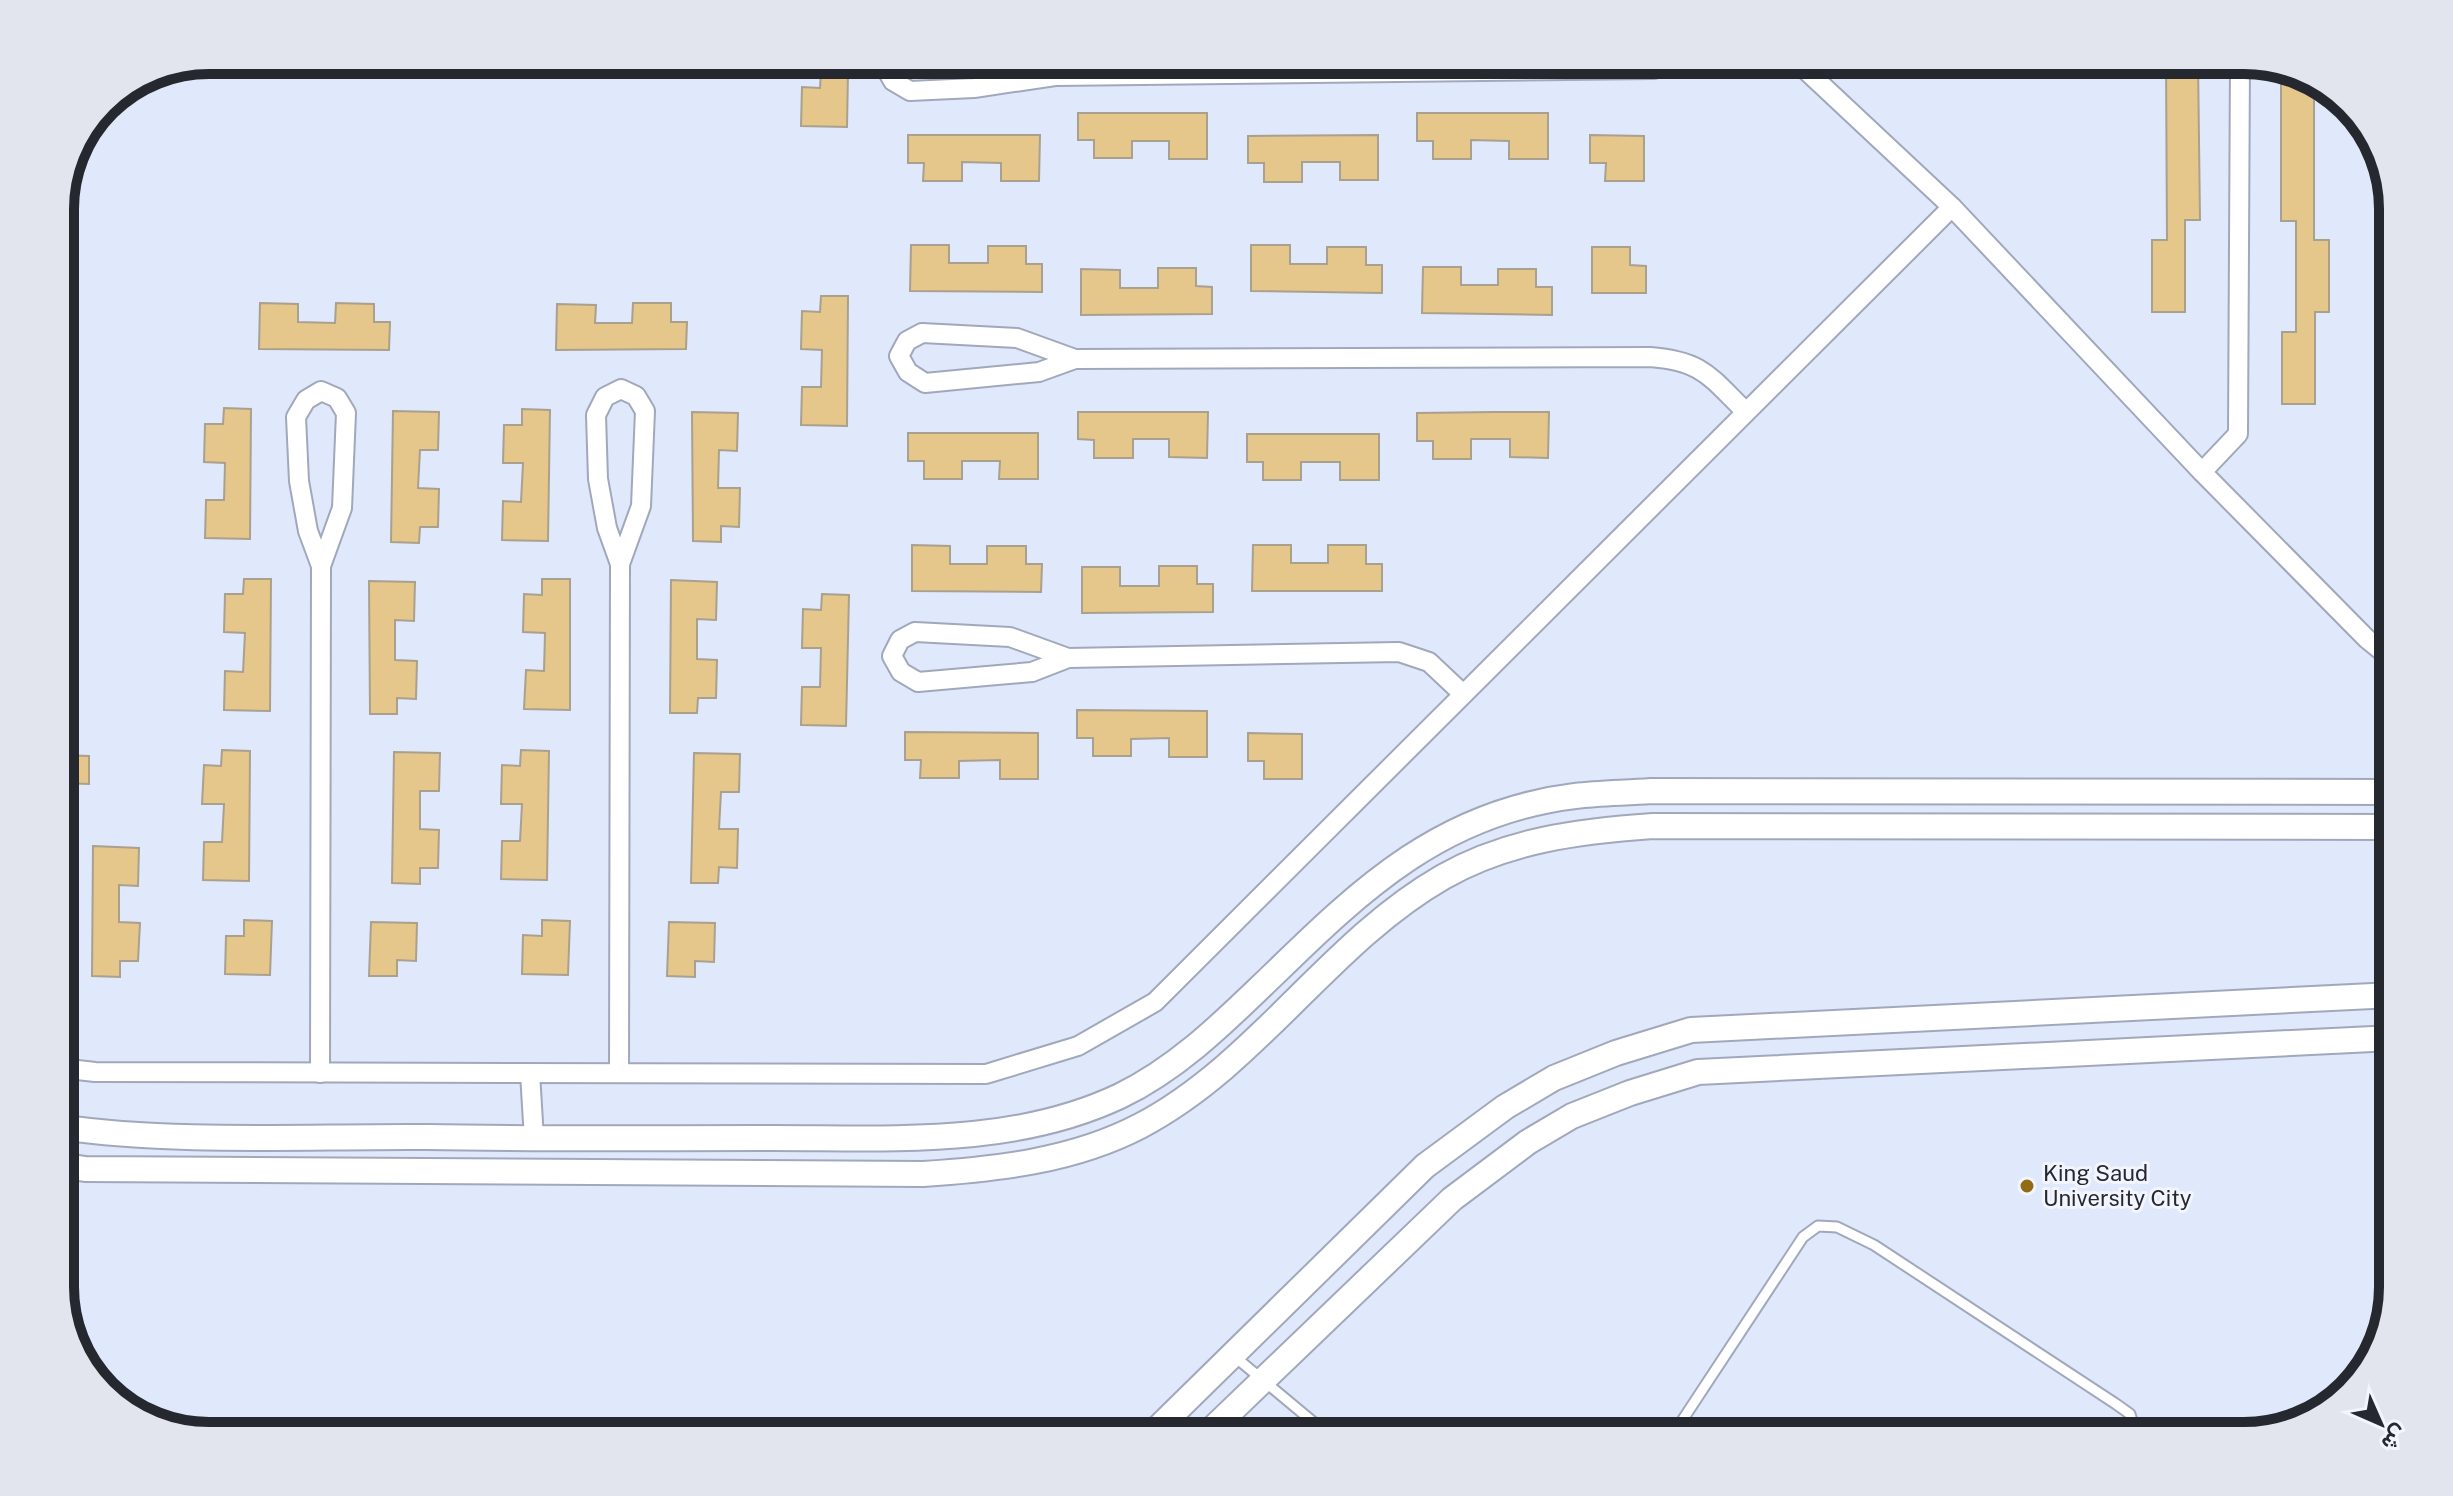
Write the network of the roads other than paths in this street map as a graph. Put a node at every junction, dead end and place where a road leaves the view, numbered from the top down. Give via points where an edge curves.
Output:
1 (889, 74) edge
2 (1052, 74) edge
3 (1226, 74) edge
4 (1810, 74) edge
5 (2240, 74) edge
6 (1055, 76) junction
7 (1952, 207) junction
8 (1075, 359) junction
9 (1746, 412) junction
10 (2202, 472) junction
11 (620, 564) junction
12 (321, 566) junction
13 (2379, 649) edge
14 (1068, 658) junction
15 (1463, 694) junction
16 (2379, 792) edge
17 (2379, 827) edge
18 (2379, 996) edge
19 (2379, 1039) edge
20 (74, 1070) edge
21 (320, 1073) junction
22 (530, 1073) junction
23 (619, 1073) junction
24 (74, 1128) edge
25 (241, 1135) junction
26 (828, 1137) junction
27 (534, 1139) junction
28 (74, 1167) edge
29 (241, 1170) junction
30 (828, 1173) junction
31 (1231, 1353) junction
32 (1261, 1382) junction
33 (1164, 1422) edge
34 (1220, 1422) edge
35 (1312, 1422) edge
36 (1681, 1422) edge
37 (2132, 1422) edge

1 - 6 street via 910,91
2 - 6 street
3 - 6 street
4 - 7 street
5 - 10 street via 2238,434
7 - 9 street
7 - 10 street
8 - 8 street via 1017,338 922,333 907,341 899,356 908,372 925,383 1039,372
8 - 9 street via 1672,359 1707,374
9 - 15 street
10 - 13 street
11 - 11 street via 641,506 645,411 636,396 621,389 605,397 596,415 598,479
11 - 23 street
12 - 12 street via 342,508 346,413 337,398 321,391 306,400 296,417 299,481
12 - 21 street
14 - 14 street via 1010,637 915,632 900,640 892,656 901,672 918,682 1032,672
14 - 15 street via 1399,652 1429,662
15 - 23 street via 1155,1002 1078,1046 986,1074
16 - 26 main road via 1651,791 1573,796 1525,806 1453,832 1395,865 1206,1038 1123,1094 1065,1119 998,1132
17 - 30 main road via 1653,826 1549,837 1485,857 1411,898 1355,944 1238,1057 1198,1090 1139,1126 1074,1152 992,1169
18 - 31 main road via 1691,1030 1616,1053 1554,1078 1425,1166
19 - 32 main road via 1698,1072 1572,1116 1528,1142 1452,1199
20 - 21 street
21 - 22 street
22 - 23 street
22 - 27 street
24 - 25 main road
25 - 27 main road
25 - 29 main road
26 - 27 main road
26 - 30 main road
28 - 29 main road
29 - 30 main road
31 - 32 lane
31 - 33 main road
32 - 34 main road
32 - 35 lane
36 - 37 lane via 1803,1237 1818,1226 1837,1227 1874,1245 2116,1404

